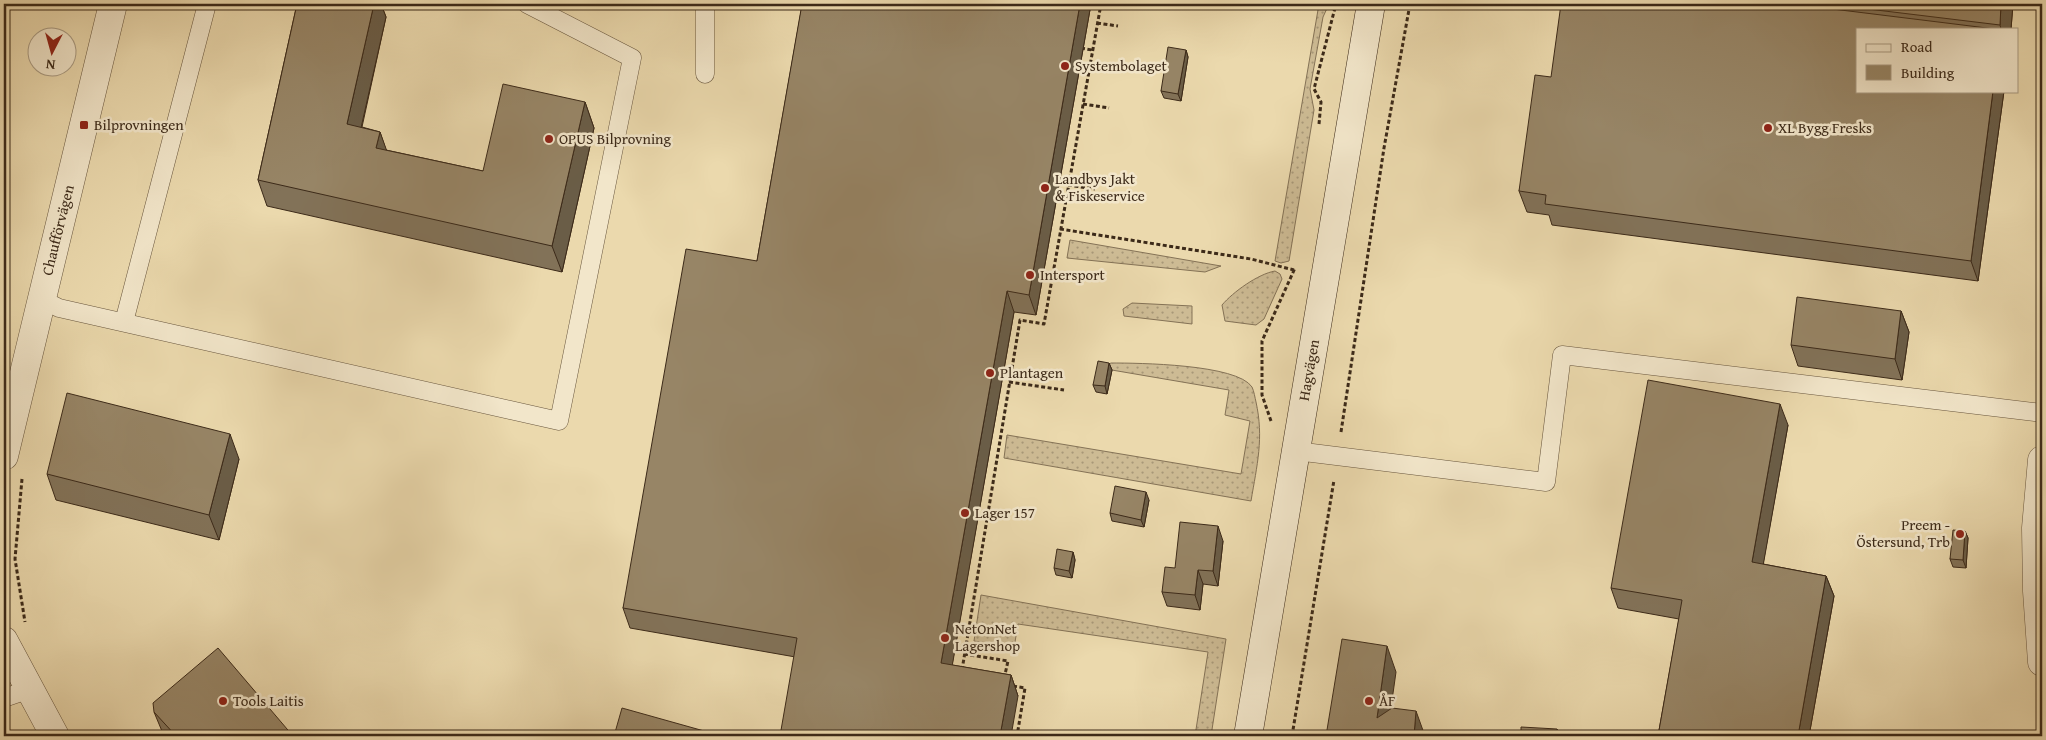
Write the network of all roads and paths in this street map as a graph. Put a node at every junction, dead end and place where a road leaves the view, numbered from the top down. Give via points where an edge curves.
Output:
1 (113, 4) edge
2 (207, 4) edge
3 (527, 4) edge
4 (705, 4) edge
5 (1100, 4) edge
6 (1336, 4) edge
7 (1371, 4) edge
8 (1410, 4) edge
9 (1097, 23) junction
10 (1118, 26) dead end
11 (1075, 47) edge
12 (1092, 50) junction
13 (705, 74) dead end
14 (1083, 104) junction
15 (1109, 108) dead end
16 (1319, 130) dead end
17 (1068, 185) junction
18 (1095, 189) dead end
19 (1060, 229) junction
20 (1296, 262) dead end
21 (1294, 270) junction
22 (41, 299) junction
23 (124, 322) junction
24 (1009, 382) junction
25 (1064, 390) dead end
26 (2042, 413) edge
27 (1272, 424) dead end
28 (1296, 451) junction
29 (4, 456) edge
30 (1338, 456) junction
31 (2042, 460) edge
32 (22, 476) dead end
33 (26, 625) dead end
34 (4, 641) edge
35 (964, 654) junction
36 (2042, 662) edge
37 (961, 676) edge
38 (1003, 684) edge
39 (1010, 686) edge
40 (30, 689) junction
41 (4, 698) edge
42 (55, 736) edge
43 (1017, 736) edge
44 (1026, 736) edge
45 (1248, 736) edge
46 (1292, 736) edge

1 - 22 street, Chaufförvägen
2 - 23 lane
3 - 23 lane via 632,58 559,421
4 - 13 lane
5 - 9 path
6 - 16 path via 1314,89 1321,102
7 - 28 street, Hagvägen
8 - 30 path via 1384,148
9 - 10 path
9 - 12 path
11 - 12 path
12 - 14 path
14 - 15 path
14 - 17 path
17 - 18 path
17 - 19 path
19 - 21 path via 1251,259
19 - 24 path via 1044,324 1020,320
20 - 21 path
21 - 27 path via 1262,341 1262,395
22 - 23 lane via 59,308
22 - 29 street, Chaufförvägen
24 - 25 path
24 - 35 path
26 - 30 lane via 1562,355 1546,482
28 - 30 lane
28 - 45 street, Hagvägen
30 - 46 path
31 - 36 street via 2036,528 2036,591
32 - 33 path via 15,559
34 - 40 street
35 - 37 path
35 - 38 path via 1008,661
39 - 43 path via 1025,688
40 - 41 lane
40 - 42 street
43 - 44 path

